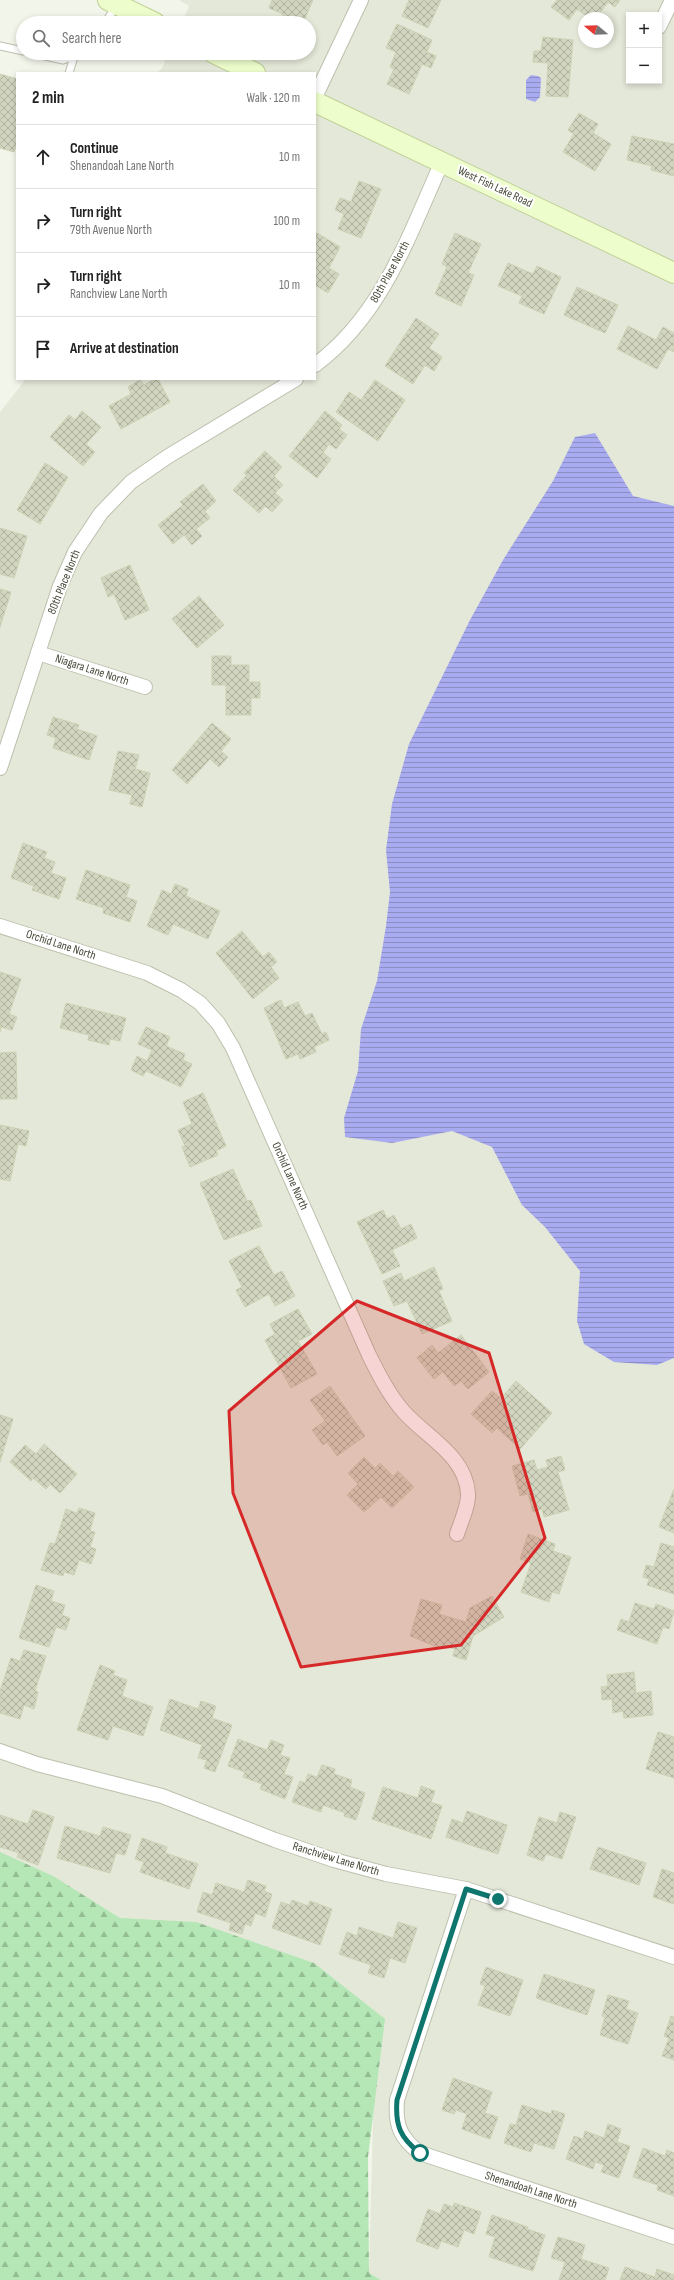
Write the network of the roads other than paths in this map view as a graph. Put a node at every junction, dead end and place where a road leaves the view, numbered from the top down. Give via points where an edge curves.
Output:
1 (361, 0) edge
2 (672, 0) edge
3 (113, 1) edge
4 (108, 16) edge
5 (142, 16) edge
6 (662, 21) edge
7 (0, 46) edge
8 (16, 49) edge
9 (73, 60) edge
10 (228, 60) edge
11 (69, 72) edge
12 (253, 72) edge
13 (316, 95) edge
14 (316, 102) edge
15 (442, 162) junction
16 (674, 273) edge
17 (318, 358) edge
18 (294, 380) edge
19 (38, 653) junction
20 (146, 687) dead end
21 (0, 768) edge
22 (0, 926) edge
23 (457, 1534) dead end
24 (0, 1751) edge
25 (466, 1889) junction
26 (674, 1957) edge
27 (674, 2237) edge

1 - 13 street
2 - 6 street
3 - 4 lane
3 - 5 street
7 - 8 lane
9 - 11 lane
10 - 12 street
14 - 15 street, West Fish Lake Road
15 - 16 street, West Fish Lake Road
15 - 17 street, 80th Place North via 381,293 356,328
18 - 19 street, 80th Place North via 167,457 131,482 100,513 75,552 60,586
19 - 20 street, Niagara Lane North
19 - 21 street, 80th Place North
22 - 23 street, Orchid Lane North via 147,973 188,994 218,1023 233,1048 385,1386 403,1411 450,1455 465,1473 469,1494
24 - 25 street, Ranchview Lane North via 37,1764 162,1796 334,1860 386,1874
25 - 26 street, Ranchview Lane North
25 - 27 street, Shenandoah Lane North via 397,2100 399,2128 406,2142 420,2153

